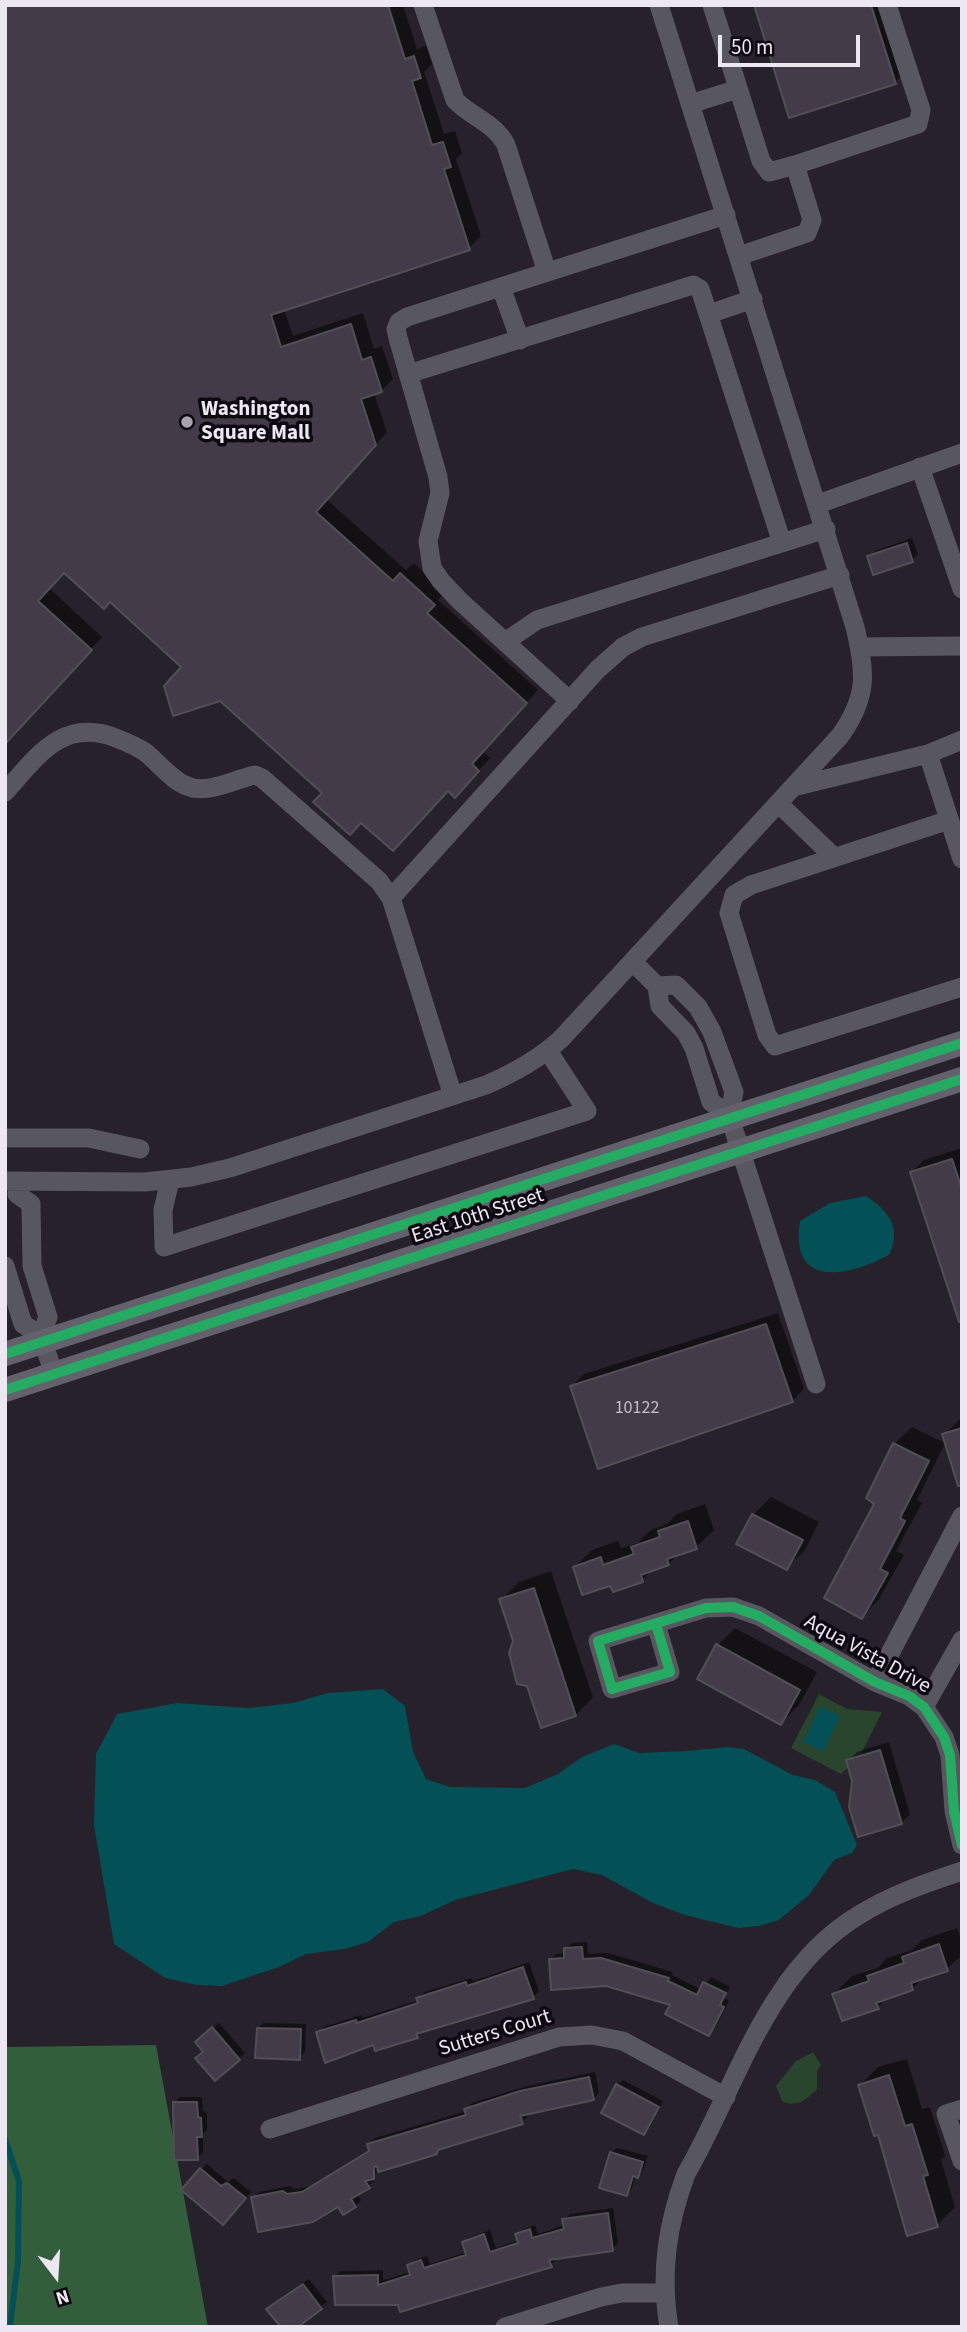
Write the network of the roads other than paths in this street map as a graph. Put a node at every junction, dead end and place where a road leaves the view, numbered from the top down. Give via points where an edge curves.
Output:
1 (423, 5) edge
2 (659, 5) edge
3 (712, 5) edge
4 (887, 5) edge
5 (738, 89) junction
6 (690, 104) junction
7 (795, 166) junction
8 (726, 215) junction
9 (739, 256) junction
10 (547, 272) junction
11 (501, 287) junction
12 (753, 299) junction
13 (709, 314) junction
14 (520, 340) junction
15 (408, 374) junction
16 (962, 453) edge
17 (920, 467) junction
18 (818, 504) junction
19 (826, 529) junction
20 (782, 542) junction
21 (840, 575) junction
22 (962, 589) edge
23 (505, 642) junction
24 (962, 646) edge
25 (860, 647) junction
26 (570, 701) junction
27 (962, 740) edge
28 (928, 754) junction
29 (793, 787) junction
30 (5, 792) edge
31 (778, 803) junction
32 (949, 820) junction
33 (834, 857) junction
34 (962, 859) edge
35 (713, 874) junction
36 (734, 895) junction
37 (391, 898) junction
38 (633, 962) junction
39 (962, 987) edge
40 (962, 1043) edge
41 (548, 1051) junction
42 (962, 1079) edge
43 (453, 1096) junction
44 (730, 1117) junction
45 (5, 1138) edge
46 (140, 1149) dead end
47 (740, 1152) junction
48 (170, 1180) junction
49 (11, 1189) edge
50 (5, 1266) edge
51 (42, 1339) junction
52 (5, 1354) edge
53 (54, 1374) junction
54 (816, 1384) dead end
55 (5, 1390) edge
56 (962, 1516) edge
57 (656, 1624) dead end
58 (962, 1640) edge
59 (875, 1682) junction
60 (924, 1707) junction
61 (962, 1845) edge
62 (962, 1871) edge
63 (726, 2097) junction
64 (962, 2109) edge
65 (270, 2129) dead end
66 (962, 2161) edge
67 (665, 2293) junction
68 (505, 2327) edge
69 (669, 2327) edge

1 - 10 street via 455,100 500,133 506,145
2 - 6 street
3 - 5 street
4 - 7 street via 921,110 918,124
5 - 6 street
5 - 7 street via 761,161 769,172
6 - 8 street
7 - 9 street via 812,220 807,233
8 - 9 street
8 - 10 street
9 - 12 street
10 - 11 street
11 - 14 street
11 - 15 street via 399,322 396,330
12 - 13 street
12 - 18 street via 784,374
13 - 14 street via 700,289 693,285
13 - 20 street
14 - 15 street
15 - 23 street via 440,493 428,541 432,568
16 - 17 street
17 - 18 street
17 - 22 street
18 - 19 street
19 - 20 street
19 - 21 street
20 - 23 street via 537,620
21 - 25 street
21 - 26 street via 638,639 611,656
23 - 26 street
24 - 25 street
25 - 29 street via 863,679 854,716
26 - 37 street
27 - 28 street
28 - 29 street
28 - 32 street
29 - 31 street
30 - 37 street via 57,739 71,733 104,733 129,742 187,786 206,788 255,775 262,778 379,881
31 - 33 street
31 - 35 street
32 - 33 street
32 - 34 street
33 - 36 street
35 - 36 street
35 - 38 street
36 - 39 street via 729,913 767,1035 775,1046
37 - 43 street
38 - 41 street
38 - 44 street via 657,986 660,1006 694,1048 711,1102
40 - 44 main road, East 10th Street
41 - 43 street via 512,1074
41 - 48 street via 587,1111 164,1247 163,1210
42 - 47 main road, East 10th Street
43 - 48 street via 230,1168
44 - 47 street
44 - 51 main road, East 10th Street
45 - 46 street via 89,1138
47 - 53 main road, East 10th Street
47 - 54 street
48 - 49 street
49 - 51 street via 31,1204 32,1266 48,1317
50 - 51 street via 23,1324
51 - 52 main road, East 10th Street
51 - 53 street
53 - 55 main road, East 10th Street
56 - 59 street
57 - 59 street, Aqua Vista Drive via 706,1608 746,1611
58 - 60 street
59 - 60 street, Aqua Vista Drive
60 - 61 street, Aqua Vista Drive via 942,1731 948,1749
62 - 63 street via 874,1906 824,1941 774,2002
63 - 65 street, Sutters Court via 631,2044 577,2035
63 - 67 street via 677,2199 666,2250
64 - 66 street via 946,2115
67 - 68 street via 601,2297
67 - 69 street

